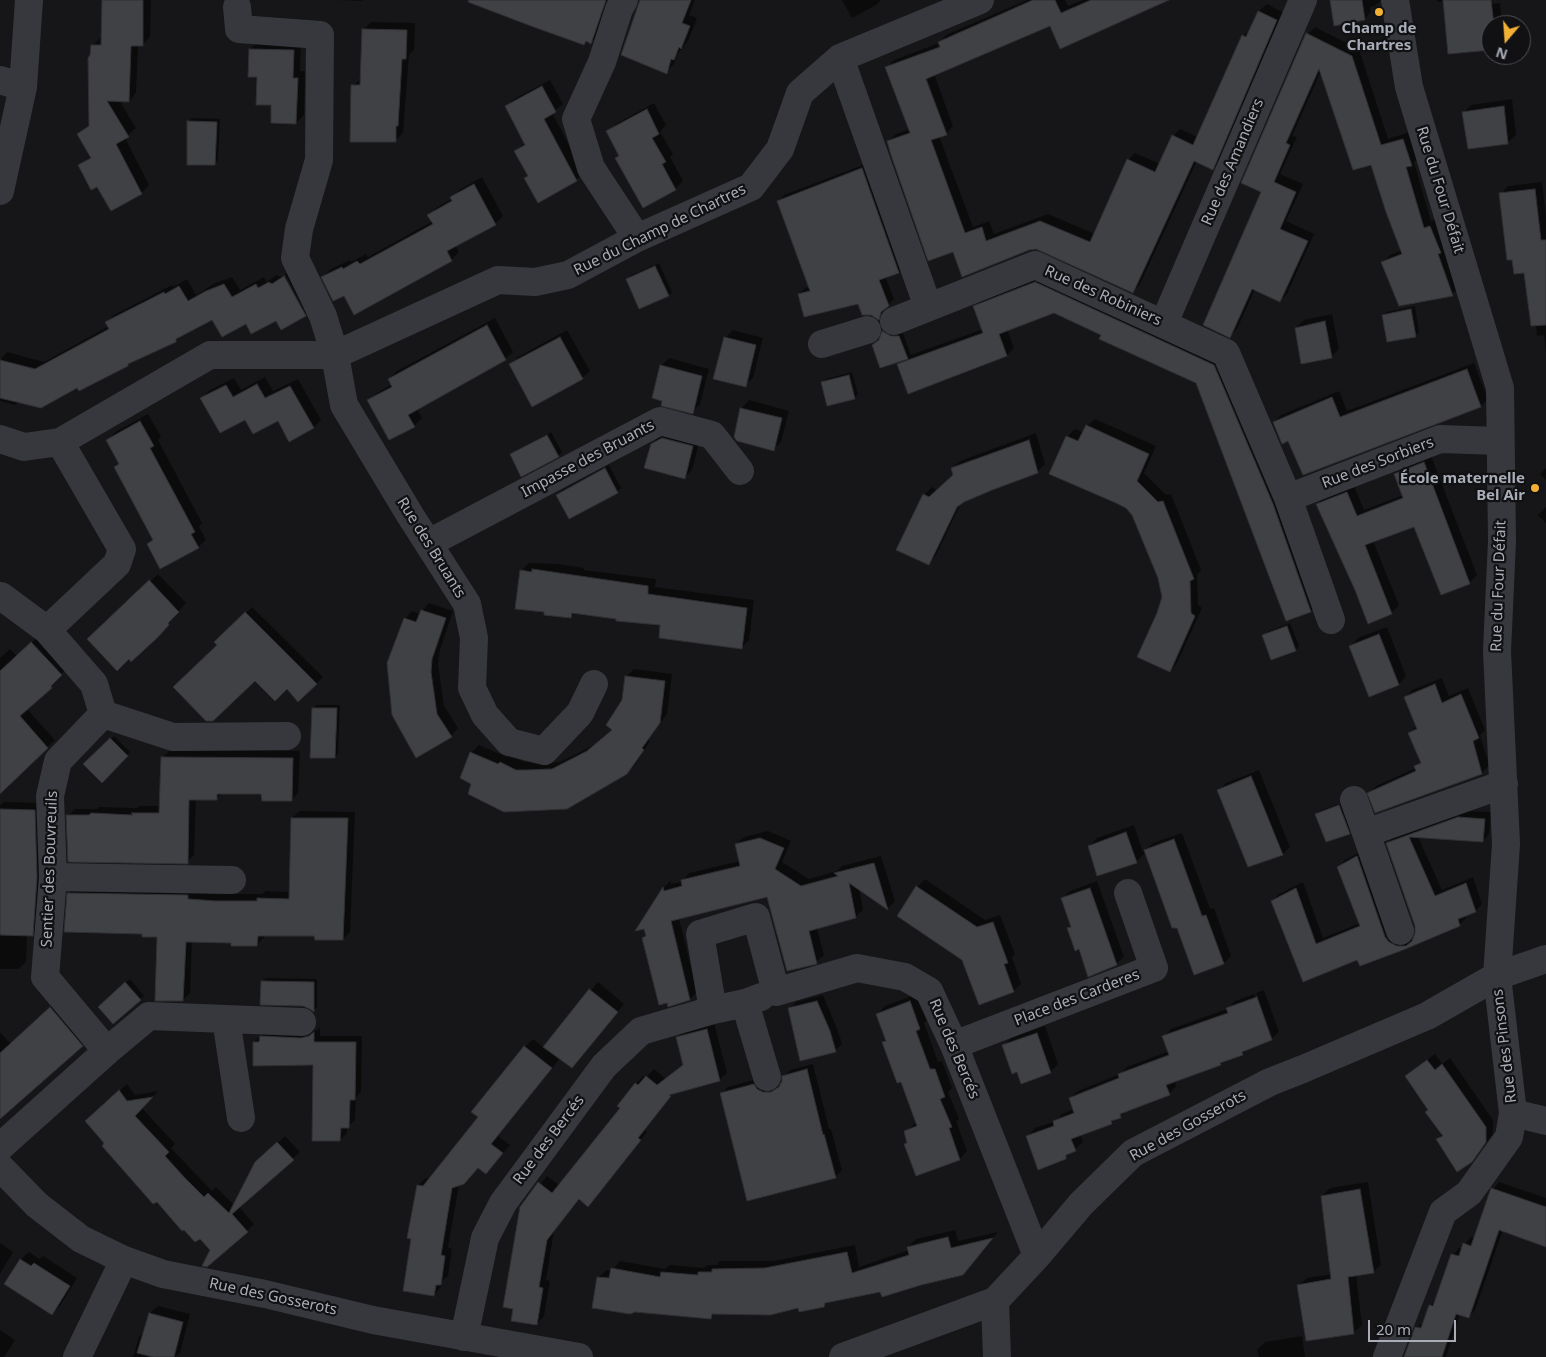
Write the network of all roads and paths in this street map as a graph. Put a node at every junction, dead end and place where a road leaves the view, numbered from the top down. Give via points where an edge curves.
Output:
1 (29, 0) edge
2 (624, 0) edge
3 (980, 0) edge
4 (1303, 0) edge
5 (1396, 0) edge
6 (238, 7) dead end
7 (840, 58) junction
8 (11, 84) edge
9 (0, 191) edge
10 (637, 238) junction
11 (928, 307) junction
12 (894, 321) dead end
13 (1164, 323) junction
14 (867, 330) dead end
15 (822, 344) dead end
16 (335, 355) junction
17 (0, 439) edge
18 (1500, 441) junction
19 (60, 442) junction
20 (740, 471) dead end
21 (1288, 498) junction
22 (428, 543) junction
23 (0, 596) edge
24 (1331, 620) dead end
25 (47, 630) junction
26 (594, 684) dead end
27 (103, 714) junction
28 (287, 736) dead end
29 (1504, 784) junction
30 (1354, 800) dead end
31 (1366, 833) junction
32 (53, 877) junction
33 (232, 880) dead end
34 (1128, 893) dead end
35 (1400, 931) dead end
36 (1546, 959) edge
37 (1497, 976) junction
38 (776, 992) junction
39 (745, 1003) junction
40 (713, 1010) junction
41 (226, 1019) junction
42 (302, 1022) dead end
43 (954, 1045) junction
44 (107, 1051) junction
45 (767, 1077) dead end
46 (1513, 1113) junction
47 (241, 1118) dead end
48 (1546, 1121) edge
49 (0, 1147) edge
50 (0, 1167) edge
51 (1037, 1256) junction
52 (124, 1260) junction
53 (995, 1301) junction
54 (464, 1337) junction
55 (77, 1357) edge
56 (578, 1357) edge
57 (843, 1357) edge
58 (997, 1357) edge
59 (1387, 1357) edge

1 - 8 street
2 - 10 street via 602,62 576,120 591,168
3 - 7 street, Rue du Champ de Chartres
4 - 13 street, Rue des Amandiers
5 - 18 street, Rue du Four Défait via 1409,87 1500,388
6 - 16 street, Rue des Bruants via 239,30 320,34 319,160 299,229 295,258 323,316
7 - 10 street, Rue du Champ de Chartres via 800,93 780,149 750,187
7 - 11 street
8 - 9 street
10 - 16 street, Rue du Champ de Chartres via 568,275 535,282 498,280
11 - 12 street, Rue des Robiniers
11 - 13 street, Rue des Robiniers via 1035,265
13 - 21 street, Rue des Robiniers via 1226,353
14 - 15 street
16 - 19 street, Rue du Champ de Chartres via 210,355
16 - 22 street, Rue des Bruants via 344,405
17 - 19 street via 24,447
18 - 21 street, Rue des Sorbiers via 1440,439
18 - 29 street, Rue du Four Défait via 1502,541 1497,651
19 - 25 street via 122,549 117,564
20 - 22 street, Impasse des Bruants via 712,435 660,421
21 - 24 street, Rue des Robiniers
22 - 26 street, Rue des Bruants via 467,604 474,638 472,688 485,715 509,742 544,750 580,713
23 - 25 street
25 - 27 street via 94,684
27 - 28 street via 173,737
27 - 32 street, Sentier des Bouvreuils via 58,761 50,796
29 - 31 street
29 - 37 street, Rue du Four Défait via 1506,844
30 - 31 street
31 - 35 street
32 - 33 street
32 - 44 street, Sentier des Bouvreuils via 45,977
34 - 43 street, Place des Carderes via 1154,968
36 - 37 street, Rue des Gosserots
37 - 46 street, Rue des Pinsons
37 - 51 street, Rue des Gosserots via 1428,1016 1270,1082 1134,1153 1080,1204
38 - 39 street, Rue des Bercés
38 - 40 street via 756,917 724,925 700,934
38 - 43 street, Rue des Bercés via 857,968 905,977 929,991
39 - 40 street, Rue des Bercés
39 - 45 street
40 - 54 street, Rue des Bercés via 641,1031 604,1066 502,1203 485,1238
41 - 42 street
41 - 44 street via 149,1016
41 - 47 street
43 - 51 street, Rue des Bercés
44 - 49 street
46 - 48 street, Rue des Pinsons
46 - 59 street via 1509,1137 1469,1193 1443,1212
50 - 52 street, Rue des Gosserots via 37,1205 81,1239
51 - 53 street, Rue des Gosserots
52 - 54 street, Rue des Gosserots via 163,1274
52 - 55 street
53 - 57 street, Rue des Gosserots
53 - 58 street
54 - 56 street, Rue des Gosserots

